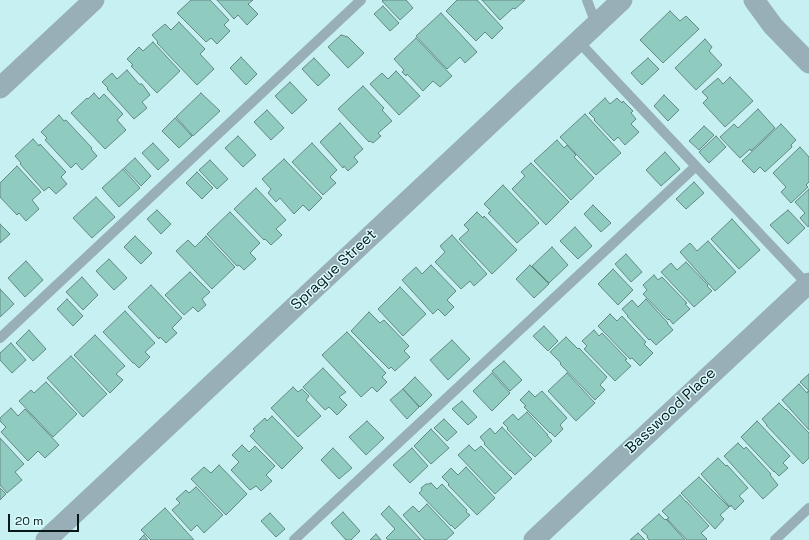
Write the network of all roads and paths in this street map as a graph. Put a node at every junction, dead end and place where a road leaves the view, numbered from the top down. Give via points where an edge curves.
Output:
1 (94, 0) edge
2 (361, 0) edge
3 (587, 0) edge
4 (622, 0) edge
5 (754, 0) edge
6 (596, 24) junction
7 (578, 41) junction
8 (809, 63) edge
9 (0, 88) edge
10 (696, 166) junction
11 (808, 284) edge
12 (0, 338) edge
13 (809, 508) edge
14 (46, 540) edge
15 (294, 540) edge
16 (534, 540) edge
17 (774, 540) edge

1 - 9 street
2 - 12 lane
3 - 6 lane
4 - 6 street, Sprague Street
5 - 8 street via 773,26
6 - 7 street, Sprague Street
7 - 10 lane
7 - 14 street, Sprague Street
10 - 11 lane
10 - 15 lane
11 - 16 street, Basswood Place
13 - 17 lane

